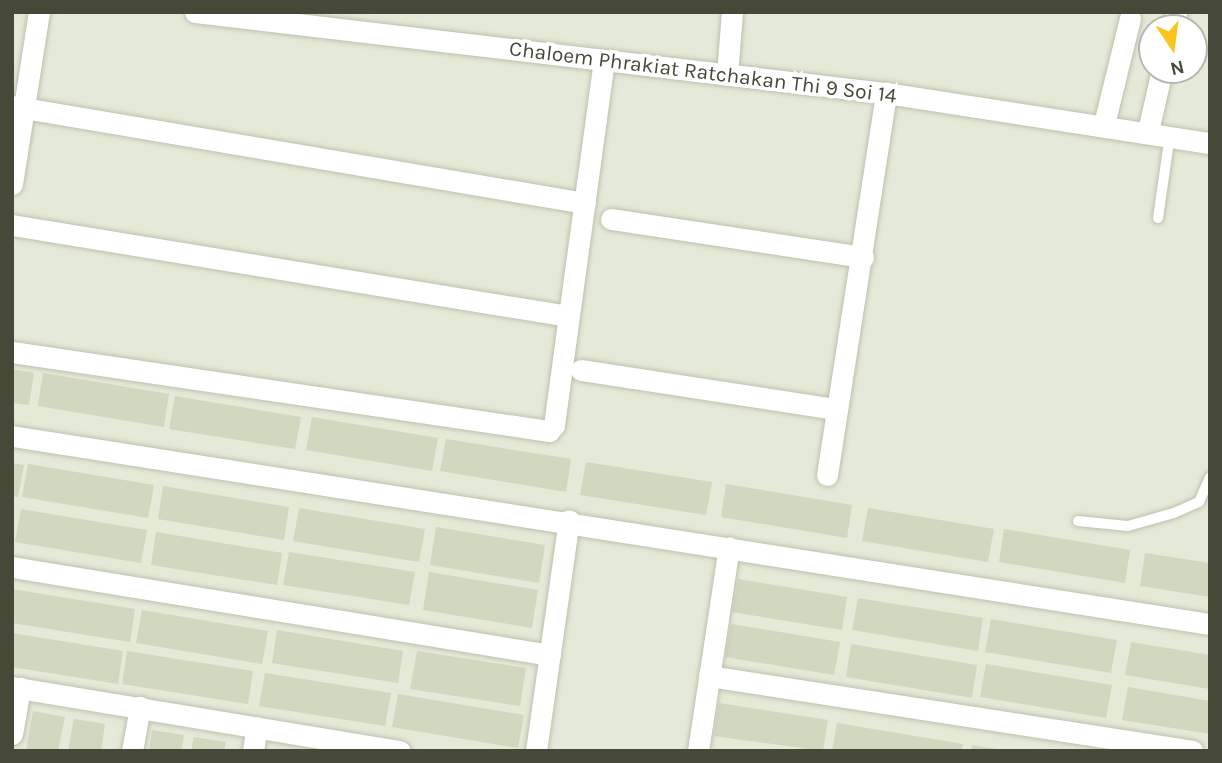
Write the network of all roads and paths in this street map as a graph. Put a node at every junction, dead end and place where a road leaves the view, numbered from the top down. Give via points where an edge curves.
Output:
1 (39, 12) edge
2 (195, 12) edge
3 (733, 12) edge
4 (1130, 18) dead end
5 (324, 20) edge
6 (604, 61) junction
7 (727, 75) junction
8 (1160, 84) edge
9 (886, 93) junction
10 (18, 107) edge
11 (1104, 124) junction
12 (1148, 131) junction
13 (1170, 135) junction
14 (1210, 144) edge
15 (12, 184) edge
16 (585, 203) junction
17 (1158, 218) dead end
18 (611, 219) dead end
19 (12, 225) edge
20 (863, 257) junction
21 (568, 316) junction
22 (12, 352) edge
23 (581, 370) dead end
24 (837, 409) junction
25 (12, 436) edge
26 (827, 475) dead end
27 (1210, 477) edge
28 (569, 520) junction
29 (1079, 522) dead end
30 (729, 547) junction
31 (12, 568) edge
32 (1210, 624) edge
33 (550, 655) junction
34 (709, 676) junction
35 (16, 687) edge
36 (140, 707) junction
37 (257, 727) junction
38 (12, 734) edge
39 (375, 749) edge
40 (132, 751) edge
41 (253, 751) edge
42 (400, 751) edge
43 (536, 751) edge
44 (698, 751) edge
45 (1192, 751) edge

1 - 10 street
2 - 5 street, Chaloem Phrakiat Ratchakan Thi 9 Soi 14
3 - 7 street
4 - 11 street
5 - 6 street, Chaloem Phrakiat Ratchakan Thi 9 Soi 14
6 - 7 street, Chaloem Phrakiat Ratchakan Thi 9 Soi 14
6 - 16 street
7 - 9 street, Chaloem Phrakiat Ratchakan Thi 9 Soi 14
8 - 12 street
9 - 11 street, Chaloem Phrakiat Ratchakan Thi 9 Soi 14
9 - 20 street
10 - 15 street
10 - 16 street
11 - 12 street, Chaloem Phrakiat Ratchakan Thi 9 Soi 14
12 - 13 street, Chaloem Phrakiat Ratchakan Thi 9 Soi 14
13 - 14 street, Chaloem Phrakiat Ratchakan Thi 9 Soi 14
13 - 17 lane
16 - 21 street
18 - 20 street
19 - 21 street
20 - 24 street
21 - 22 street via 549,431
23 - 24 street
24 - 26 street
25 - 28 street
27 - 29 lane via 1199,502 1174,513 1128,526
28 - 30 street
28 - 33 street
30 - 32 street
30 - 34 street
31 - 33 street
33 - 43 street
34 - 44 street
34 - 45 street
35 - 36 street
35 - 38 street
36 - 37 street
36 - 40 street
37 - 39 street
37 - 41 street
39 - 42 street

